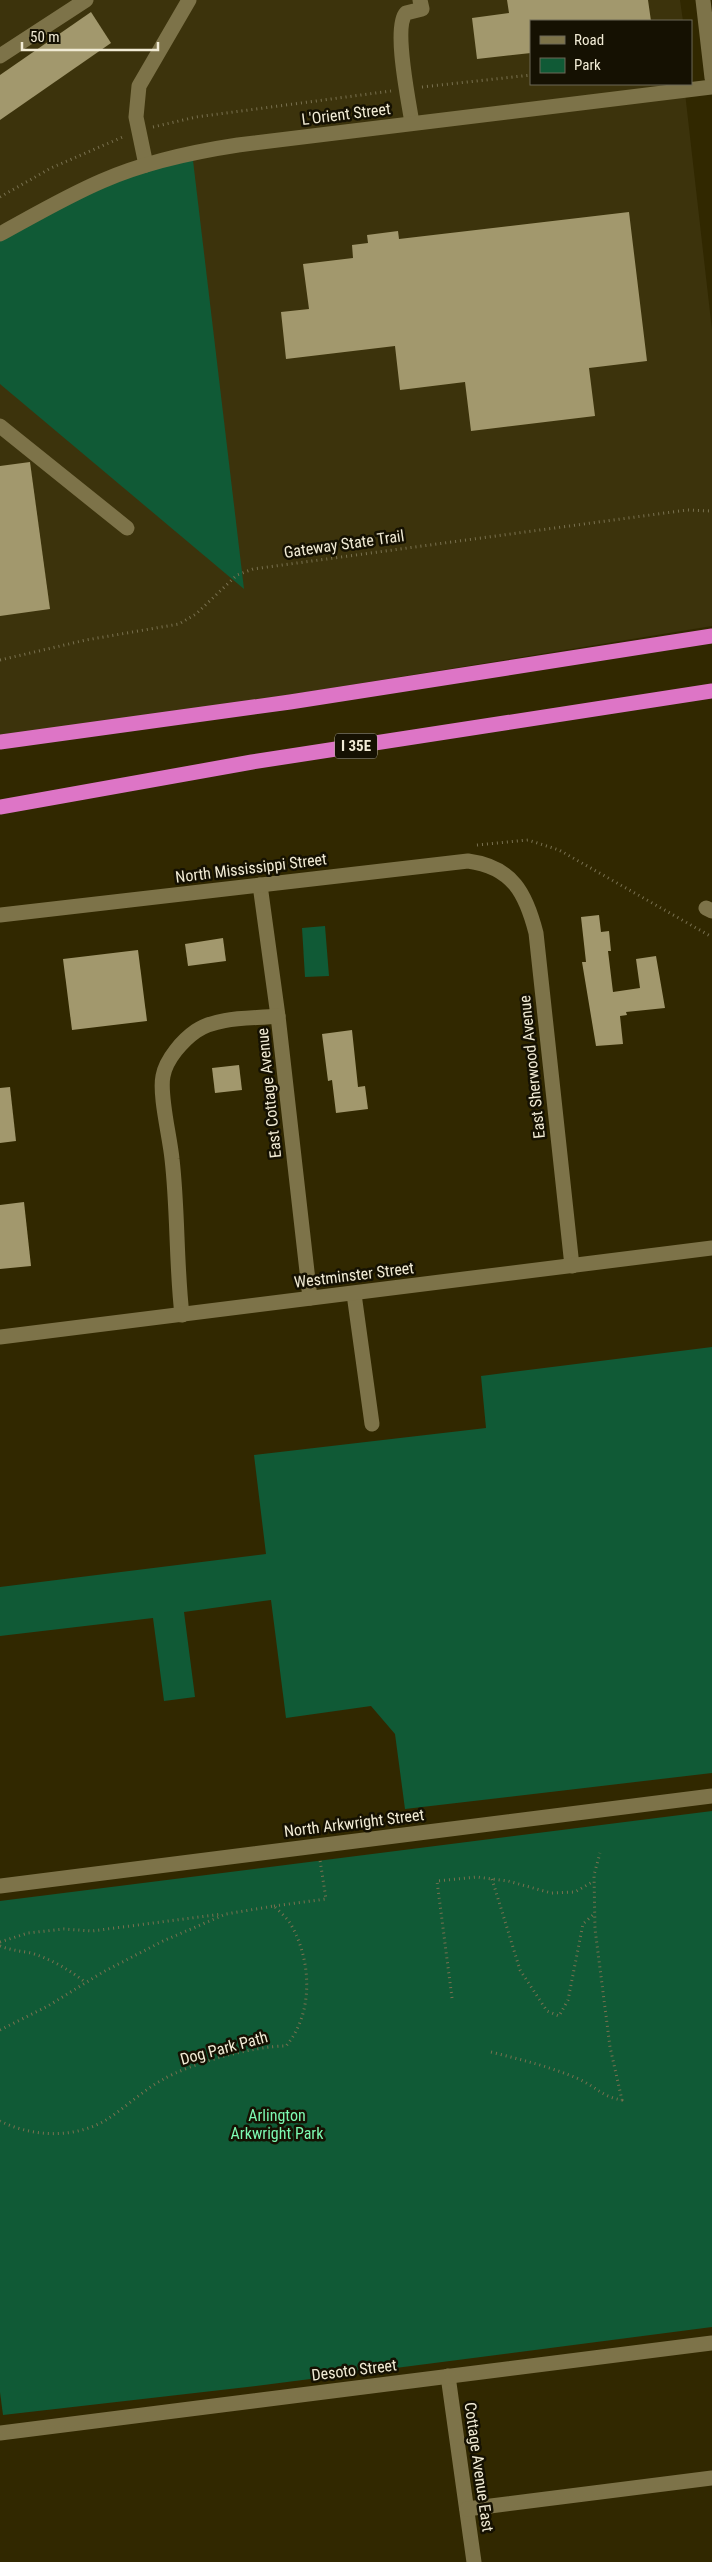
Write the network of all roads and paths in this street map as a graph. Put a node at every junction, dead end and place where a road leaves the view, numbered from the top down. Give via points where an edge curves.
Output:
1 (86, 0) edge
2 (189, 0) edge
3 (420, 0) edge
4 (703, 0) edge
5 (0, 56) edge
6 (530, 75) edge
7 (712, 78) edge
8 (712, 87) edge
9 (407, 88) junction
10 (412, 123) junction
11 (139, 131) junction
12 (146, 165) junction
13 (0, 197) edge
14 (0, 234) edge
15 (0, 426) edge
16 (712, 511) edge
17 (127, 528) dead end
18 (712, 636) edge
19 (0, 660) edge
20 (712, 691) edge
21 (0, 742) edge
22 (0, 807) edge
23 (467, 846) dead end
24 (504, 875) joint
25 (260, 885) junction
26 (0, 915) edge
27 (712, 937) edge
28 (278, 1016) junction
29 (712, 1248) edge
30 (572, 1266) junction
31 (354, 1294) junction
32 (310, 1298) junction
33 (182, 1315) junction
34 (0, 1337) edge
35 (372, 1424) dead end
36 (712, 1796) edge
37 (318, 1846) junction
38 (600, 1853) dead end
39 (492, 1879) junction
40 (594, 1881) junction
41 (0, 1886) edge
42 (274, 1906) junction
43 (226, 1914) junction
44 (594, 1914) junction
45 (0, 1942) edge
46 (0, 1946) edge
47 (86, 1983) junction
48 (452, 1998) dead end
49 (0, 2030) edge
50 (491, 2052) dead end
51 (0, 2121) edge
52 (712, 2343) edge
53 (448, 2376) junction
54 (0, 2433) edge
55 (712, 2478) edge
56 (467, 2509) junction
57 (474, 2562) edge

1 - 5 street
2 - 11 street via 139,86 136,117
3 - 9 street via 422,10 406,13 401,22
4 - 7 street
6 - 9 path
8 - 10 street, L'Orient Street
9 - 10 street
9 - 11 path via 196,117
10 - 12 street, L'Orient Street via 238,144
11 - 12 street
11 - 13 path via 90,150
12 - 14 street, L'Orient Street via 102,181
15 - 17 street
16 - 19 path, Gateway State Trail via 687,510 253,569 237,575 196,614 179,624 86,640
18 - 21 highway via 290,702
20 - 22 highway, I 35E via 252,762
23 - 27 path via 528,840 560,850
24 - 25 street, North Mississippi Street via 486,865 468,861
24 - 30 street, East Sherwood Avenue via 525,897 536,933
25 - 26 street, North Mississippi Street
25 - 28 street, East Cottage Avenue
28 - 32 street, East Cottage Avenue
28 - 33 street via 224,1021 203,1027 176,1051 162,1076 176,1210
29 - 30 street, Westminster Street
30 - 31 street, Westminster Street
31 - 32 street, Westminster Street
31 - 35 street
32 - 33 street, Westminster Street
33 - 34 street, Westminster Street
36 - 37 street, North Arkwright Street
37 - 41 street, North Arkwright Street
37 - 42 path via 326,1899
38 - 40 path
39 - 40 path via 551,1893 575,1892
39 - 44 path via 520,1970 546,2011 559,2016 568,2000 583,1924
39 - 48 path via 477,1876 437,1881
40 - 44 path
42 - 43 path
42 - 51 path, Dog Park Path via 289,1922 306,1971 307,2002 297,2033 286,2046 255,2050 190,2067 162,2080 105,2120 75,2133 17,2129
43 - 45 path via 92,1931 64,1929 28,1933
43 - 47 path via 163,1941
44 - 50 path via 610,2047 622,2100 608,2098 583,2081 545,2066
46 - 47 path via 51,1961
47 - 49 path
52 - 53 street, Desoto Street
53 - 54 street, Desoto Street
53 - 56 street, Cottage Avenue East
55 - 56 street
56 - 57 street, Cottage Avenue East

